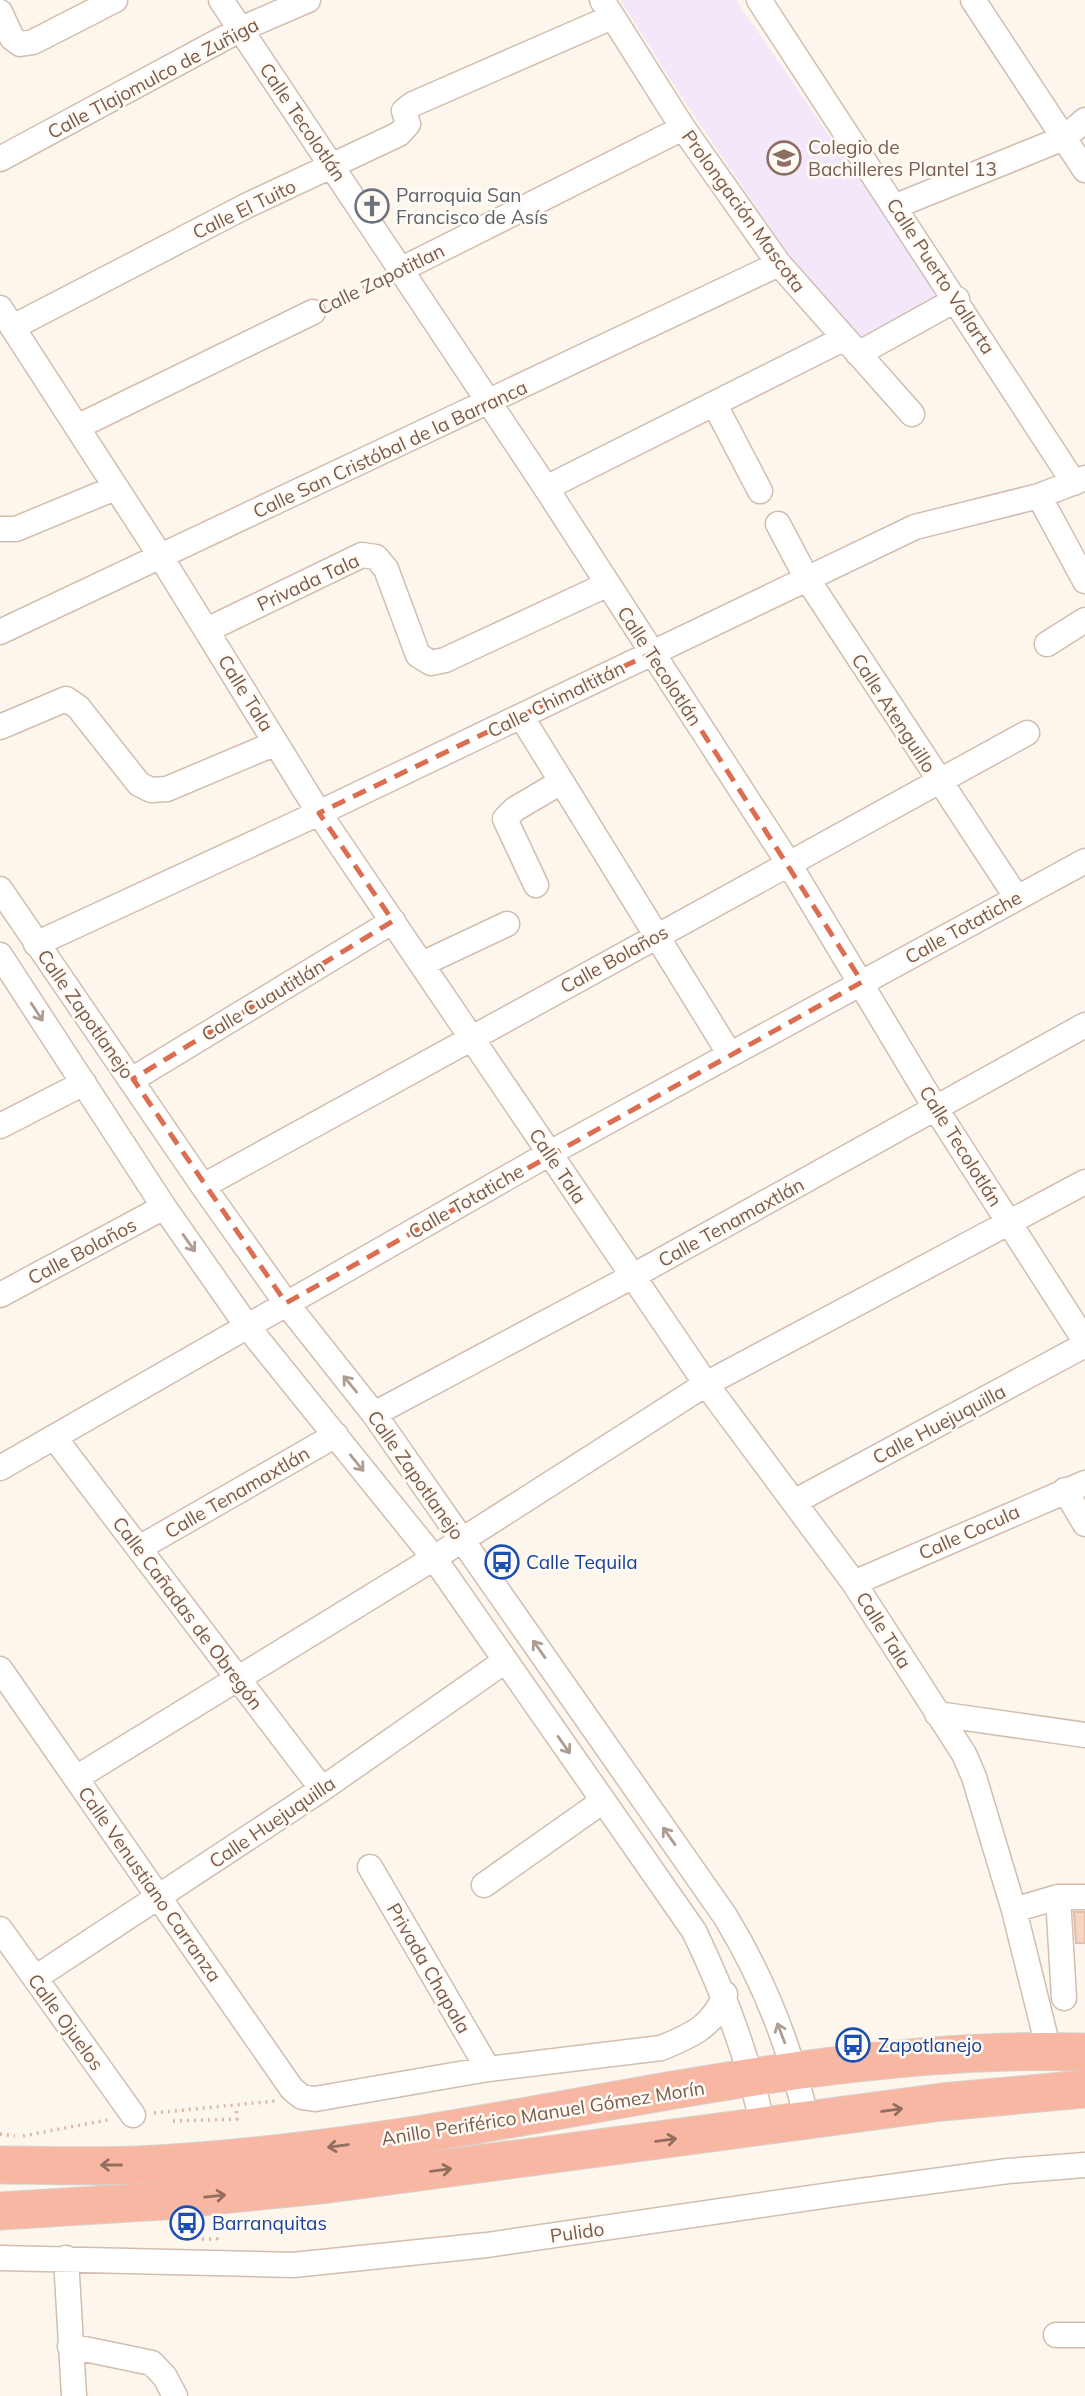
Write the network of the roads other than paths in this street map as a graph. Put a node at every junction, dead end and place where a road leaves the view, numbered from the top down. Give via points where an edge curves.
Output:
1 (115, 0) edge
2 (222, 0) edge
3 (308, 0) edge
4 (759, 0) edge
5 (973, 0) edge
6 (607, 8) edge
7 (0, 12) edge
8 (242, 29) junction
9 (1085, 120) edge
10 (683, 128) junction
11 (1063, 138) junction
12 (0, 159) edge
13 (332, 166) junction
14 (1085, 170) edge
15 (896, 206) junction
16 (779, 264) junction
17 (400, 270) junction
18 (957, 299) junction
19 (313, 312) road end
20 (7, 317) edge
21 (850, 346) junction
22 (487, 402) junction
23 (715, 405) junction
24 (912, 414) dead end
25 (77, 427) junction
26 (1080, 480) edge
27 (115, 488) junction
28 (545, 488) junction
29 (760, 491) dead end
30 (1039, 496) junction
31 (778, 524) dead end
32 (0, 529) edge
33 (161, 557) junction
34 (806, 577) junction
35 (1085, 580) edge
36 (606, 585) junction
37 (1085, 620) edge
38 (206, 630) junction
39 (0, 632) edge
40 (1047, 644) dead end
41 (652, 653) junction
42 (521, 716) junction
43 (0, 727) edge
44 (1027, 733) dead end
45 (276, 743) junction
46 (561, 782) junction
47 (939, 782) junction
48 (319, 813) junction
49 (1085, 861) edge
50 (789, 864) junction
51 (536, 885) dead end
52 (0, 889) edge
53 (1017, 898) junction
54 (393, 921) junction
55 (507, 924) dead end
56 (658, 935) junction
57 (36, 944) junction
58 (1, 960) edge
59 (422, 964) junction
60 (862, 982) junction
61 (1085, 1025) edge
62 (472, 1038) junction
63 (729, 1053) junction
64 (133, 1079) junction
65 (84, 1083) junction
66 (936, 1109) junction
67 (0, 1126) edge
68 (550, 1153) junction
69 (1085, 1182) edge
70 (202, 1186) junction
71 (164, 1207) junction
72 (1009, 1223) junction
73 (633, 1276) junction
74 (0, 1295) edge
75 (286, 1303) junction
76 (247, 1326) junction
77 (1085, 1343) edge
78 (706, 1384) junction
79 (374, 1414) junction
80 (336, 1436) junction
81 (54, 1437) junction
82 (0, 1468) edge
83 (1075, 1486) edge
84 (794, 1502) junction
85 (1085, 1524) edge
86 (462, 1539) junction
87 (139, 1548) junction
88 (434, 1558) junction
89 (854, 1583) junction
90 (505, 1661) junction
91 (0, 1669) edge
92 (238, 1679) junction
93 (937, 1714) junction
94 (1085, 1735) edge
95 (76, 1778) junction
96 (322, 1789) junction
97 (603, 1801) junction
98 (370, 1867) dead end
99 (484, 1885) dead end
100 (159, 1896) junction
101 (1058, 1897) junction
102 (1085, 1897) edge
103 (1014, 1910) junction
104 (0, 1929) edge
105 (34, 1978) junction
106 (725, 1994) junction
107 (1075, 1999) edge
108 (1038, 2004) junction
109 (1049, 2051) junction
110 (1085, 2053) edge
111 (488, 2069) junction
112 (796, 2073) junction
113 (753, 2078) junction
114 (1085, 2089) edge
115 (133, 2115) road end
116 (807, 2122) junction
117 (763, 2128) junction
118 (0, 2165) edge
119 (1085, 2165) edge
120 (0, 2211) edge
121 (0, 2258) edge
122 (66, 2258) junction
123 (1055, 2335) dead end
124 (1085, 2335) edge
125 (70, 2346) junction
126 (74, 2396) edge
127 (175, 2396) edge

1 - 7 street via 33,42 20,44 12,38
2 - 8 street, Calle Tecolotlán
3 - 8 street, Calle Tlajomulco de Zuñiga
4 - 15 street, Calle Puerto Vallarta
5 - 11 street
6 - 10 street, Prolongación Mascota
6 - 13 street, Calle El Tuito via 413,104 404,111 408,124 399,134
8 - 12 street, Calle Tlajomulco de Zuñiga
8 - 13 street, Calle Tecolotlán
9 - 11 street
10 - 16 street, Prolongación Mascota
10 - 17 street, Calle Zapotitlan
11 - 14 street
11 - 15 street
13 - 17 street, Calle Tecolotlán
13 - 20 street, Calle El Tuito
15 - 18 street, Calle Puerto Vallarta
16 - 21 street, Prolongación Mascota
16 - 22 street, Calle San Cristóbal de la Barranca
17 - 22 street, Calle Tecolotlán
18 - 21 street
18 - 26 street, Calle Puerto Vallarta
19 - 25 street, Calle Zapotitlan
20 - 25 street, Calle Tala
21 - 23 street
21 - 24 street, Prolongación Mascota
22 - 28 street, Calle Tecolotlán
22 - 33 street, Calle San Cristóbal de la Barranca
23 - 28 street
23 - 29 street
25 - 27 street, Calle Tala
26 - 30 street, Calle Chimaltitán
27 - 32 street via 16,529
27 - 33 street, Calle Tala
28 - 36 street, Calle Tecolotlán
30 - 34 street, Calle Chimaltitán via 915,527
30 - 35 street
31 - 34 street, Calle Atenguillo
33 - 38 street, Calle Tala
33 - 39 street, Calle San Cristóbal de la Barranca
34 - 41 street, Calle Chimaltitán
34 - 47 street, Calle Atenguillo
36 - 38 street, Privada Tala via 430,663 418,655 386,569 376,557 362,555
36 - 41 street, Calle Tecolotlán
37 - 40 street
38 - 45 street, Calle Tala
41 - 42 street, Calle Chimaltitán
41 - 50 street, Calle Tecolotlán
42 - 46 street
42 - 48 street, Calle Chimaltitán
43 - 45 street via 66,699 78,707 139,785 151,790 167,789
44 - 47 street, Calle Bolaños
45 - 48 street, Calle Tala
46 - 51 street via 505,819
46 - 56 street
47 - 50 street, Calle Bolaños
47 - 53 street, Calle Atenguillo
48 - 54 street, Calle Tala
48 - 57 street, Calle Chimaltitán
49 - 53 street, Calle Totatiche
50 - 56 street, Calle Bolaños
50 - 60 street, Calle Tecolotlán
52 - 57 street, Calle Zapotlanejo
53 - 60 street, Calle Totatiche
54 - 59 street, Calle Tala
54 - 64 street, Calle Cuautitlán
55 - 59 street
56 - 62 street, Calle Bolaños
56 - 63 street
57 - 64 street, Calle Zapotlanejo
58 -> 65 street, Calle Zapotlanejo
59 - 62 street, Calle Tala
60 - 63 street, Calle Totatiche
60 - 66 street, Calle Tecolotlán
61 - 66 street, Calle Tenamaxtlán
62 - 68 street, Calle Tala
62 - 70 street, Calle Bolaños
63 - 68 street, Calle Totatiche
64 - 70 street, Calle Zapotlanejo
65 - 67 street
65 - 71 street, Calle Zapotlanejo
66 - 72 street, Calle Tecolotlán
66 - 73 street, Calle Tenamaxtlán
68 - 73 street, Calle Tala
68 - 75 street, Calle Totatiche
69 - 72 street
70 - 75 street, Calle Zapotlanejo
71 - 74 street, Calle Bolaños
71 -> 76 street, Calle Zapotlanejo
72 - 77 street, Calle Tecolotlán
72 - 78 street
73 - 78 street, Calle Tala
73 - 79 street, Calle Tenamaxtlán
75 - 76 street, Calle Totatiche
79 -> 75 street, Calle Zapotlanejo
76 - 80 street, Calle Zapotlanejo
76 - 81 street, Calle Totatiche
77 - 84 street, Calle Huejuquilla
78 - 84 street, Calle Tala
78 - 86 street
79 - 86 street, Calle Zapotlanejo
80 - 87 street, Calle Tenamaxtlán
80 -> 88 street, Calle Zapotlanejo
81 - 82 street, Calle Totatiche
81 - 87 street, Calle Cañadas de Obregón
83 - 85 street
83 - 89 street, Calle Cocula
84 - 89 street, Calle Tala
86 - 88 street
112 -> 86 street, Calle Zapotlanejo via 751,1959 725,1916
87 - 92 street, Calle Cañadas de Obregón
88 - 90 street, Calle Zapotlanejo
88 - 92 street
89 - 93 street, Calle Tala
90 - 96 street, Calle Huejuquilla
90 -> 97 street, Calle Zapotlanejo
91 - 95 street, Calle Venustiano Carranza
92 - 95 street
92 - 96 street, Calle Cañadas de Obregón
93 - 94 street
93 - 103 street, Calle Tala via 974,1777
95 - 100 street, Calle Venustiano Carranza
96 - 100 street, Calle Huejuquilla
97 - 99 street
97 - 106 street, Calle Zapotlanejo via 694,1931
98 - 111 street, Privada Chapala
100 - 105 street, Calle Huejuquilla
100 - 111 street, Calle Venustiano Carranza via 292,2089 302,2097 315,2099
101 - 102 street
101 - 103 street
101 - 107 street
103 - 108 street, Calle Tala
104 - 105 street, Calle Ojuelos
105 - 115 street, Calle Ojuelos
106 - 111 street via 707,2025 661,2048
106 - 113 street, Calle Zapotlanejo
107 - 108 street
108 - 109 street, Calle Tala
109 - 110 highway, Anillo Periférico Manuel Gómez Morín
109 - 112 highway, Anillo Periférico Manuel Gómez Morín via 912,2058
112 - 113 highway, Anillo Periférico Manuel Gómez Morín
112 - 116 street, Calle Zapotlanejo
113 - 117 street, Calle Zapotlanejo
113 -> 118 highway, Anillo Periférico Manuel Gómez Morín via 274,2154 137,2165
116 -> 114 highway, Anillo Periférico Manuel Gómez Morín via 942,2102
116 - 117 highway, Anillo Periférico Manuel Gómez Morín
120 -> 117 highway, Anillo Periférico Manuel Gómez Morín via 316,2185
119 - 122 street, Pulido via 891,2187 487,2245 293,2265
121 - 122 street, Pulido
122 - 125 street
123 - 124 street
125 - 126 street
125 - 127 street via 152,2363

